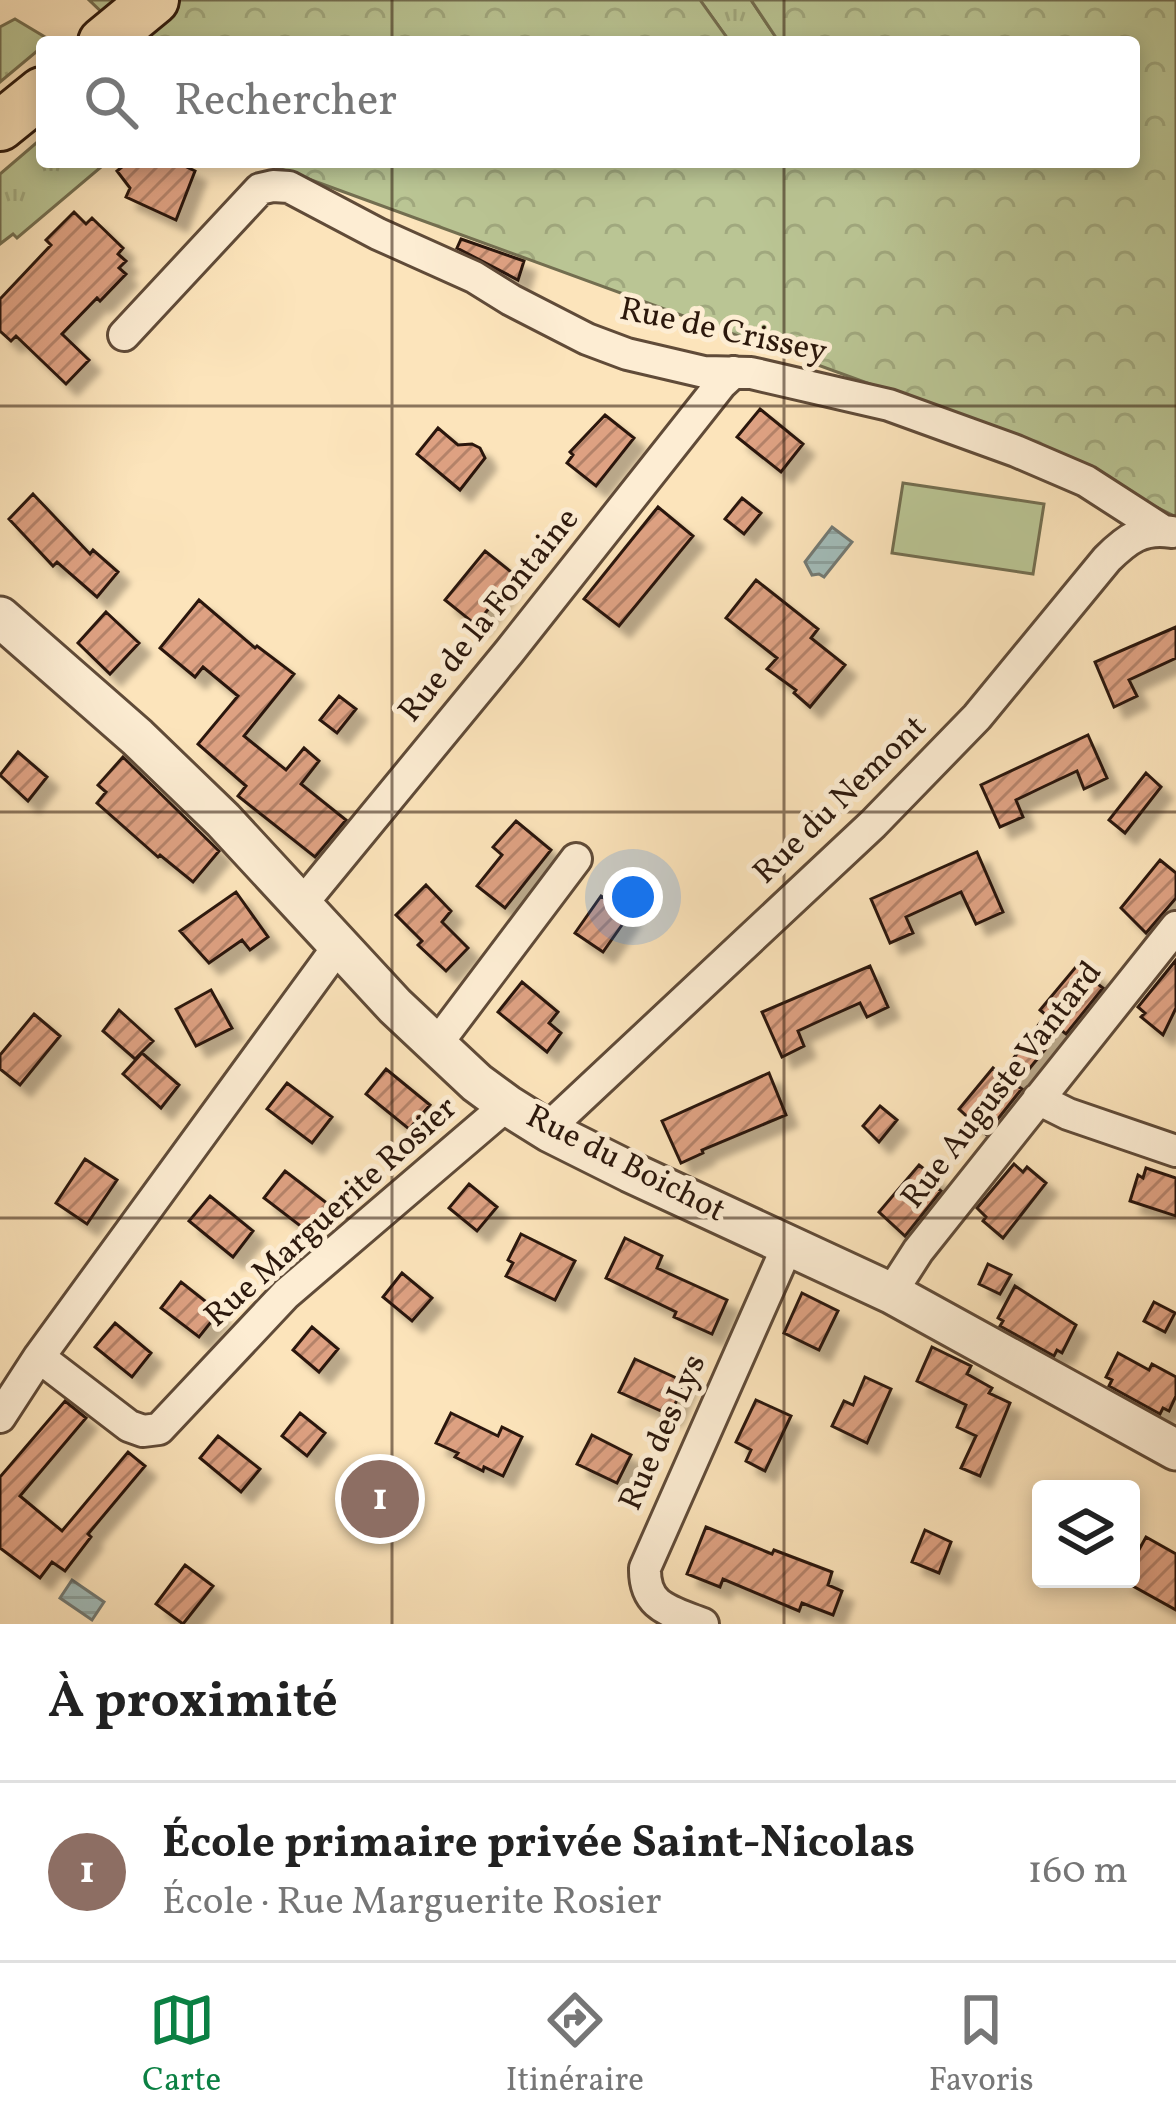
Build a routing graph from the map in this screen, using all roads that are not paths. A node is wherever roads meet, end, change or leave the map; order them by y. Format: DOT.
graph roads {
  1 [pos="154,0"];
  2 [pos="110,36"];
  3 [pos="36,97"];
  4 [pos="0,126"];
  5 [pos="124,335"];
  6 [pos="734,372"];
  7 [pos="1169,531"];
  8 [pos="0,617"];
  9 [pos="576,859"];
  10 [pos="302,904"];
  11 [pos="1176,927"];
  12 [pos="340,949"];
  13 [pos="436,1045"];
  14 [pos="1038,1100"];
  15 [pos="506,1105"];
  16 [pos="550,1132"];
  17 [pos="1176,1150"];
  18 [pos="788,1245"];
  19 [pos="891,1293"];
  20 [pos="39,1357"];
  21 [pos="0,1417"];
  22 [pos="1176,1450"];
  23 [pos="703,1624"];
  1 -- 2 [label="main road"];
  3 -- 4 [label="main road"];
  5 -- 6 [label="street, Rue de Crissey"];
  6 -- 7 [label="street, Rue de Crissey"];
  6 -- 10 [label="street, Rue de la Fontaine"];
  7 -- 16 [label="street, Rue du Nemont"];
  8 -- 10 [label="street, Rue du Boichot"];
  9 -- 13 [label="street"];
  10 -- 12 [label="street, Rue du Boichot"];
  11 -- 14 [label="street, Rue Auguste Vantard"];
  12 -- 13 [label="street, Rue du Boichot"];
  12 -- 20 [label="street"];
  13 -- 15 [label="street, Rue du Boichot"];
  14 -- 17 [label="street"];
  14 -- 19 [label="street, Rue Auguste Vantard"];
  15 -- 16 [label="street, Rue du Boichot"];
  15 -- 20 [label="street, Rue Marguerite Rosier"];
  16 -- 18 [label="street, Rue du Boichot"];
  18 -- 19 [label="street, Rue du Boichot"];
  18 -- 23 [label="street, Rue des Lys"];
  19 -- 22 [label="street, Rue du Boichot"];
  20 -- 21 [label="street"];
}
